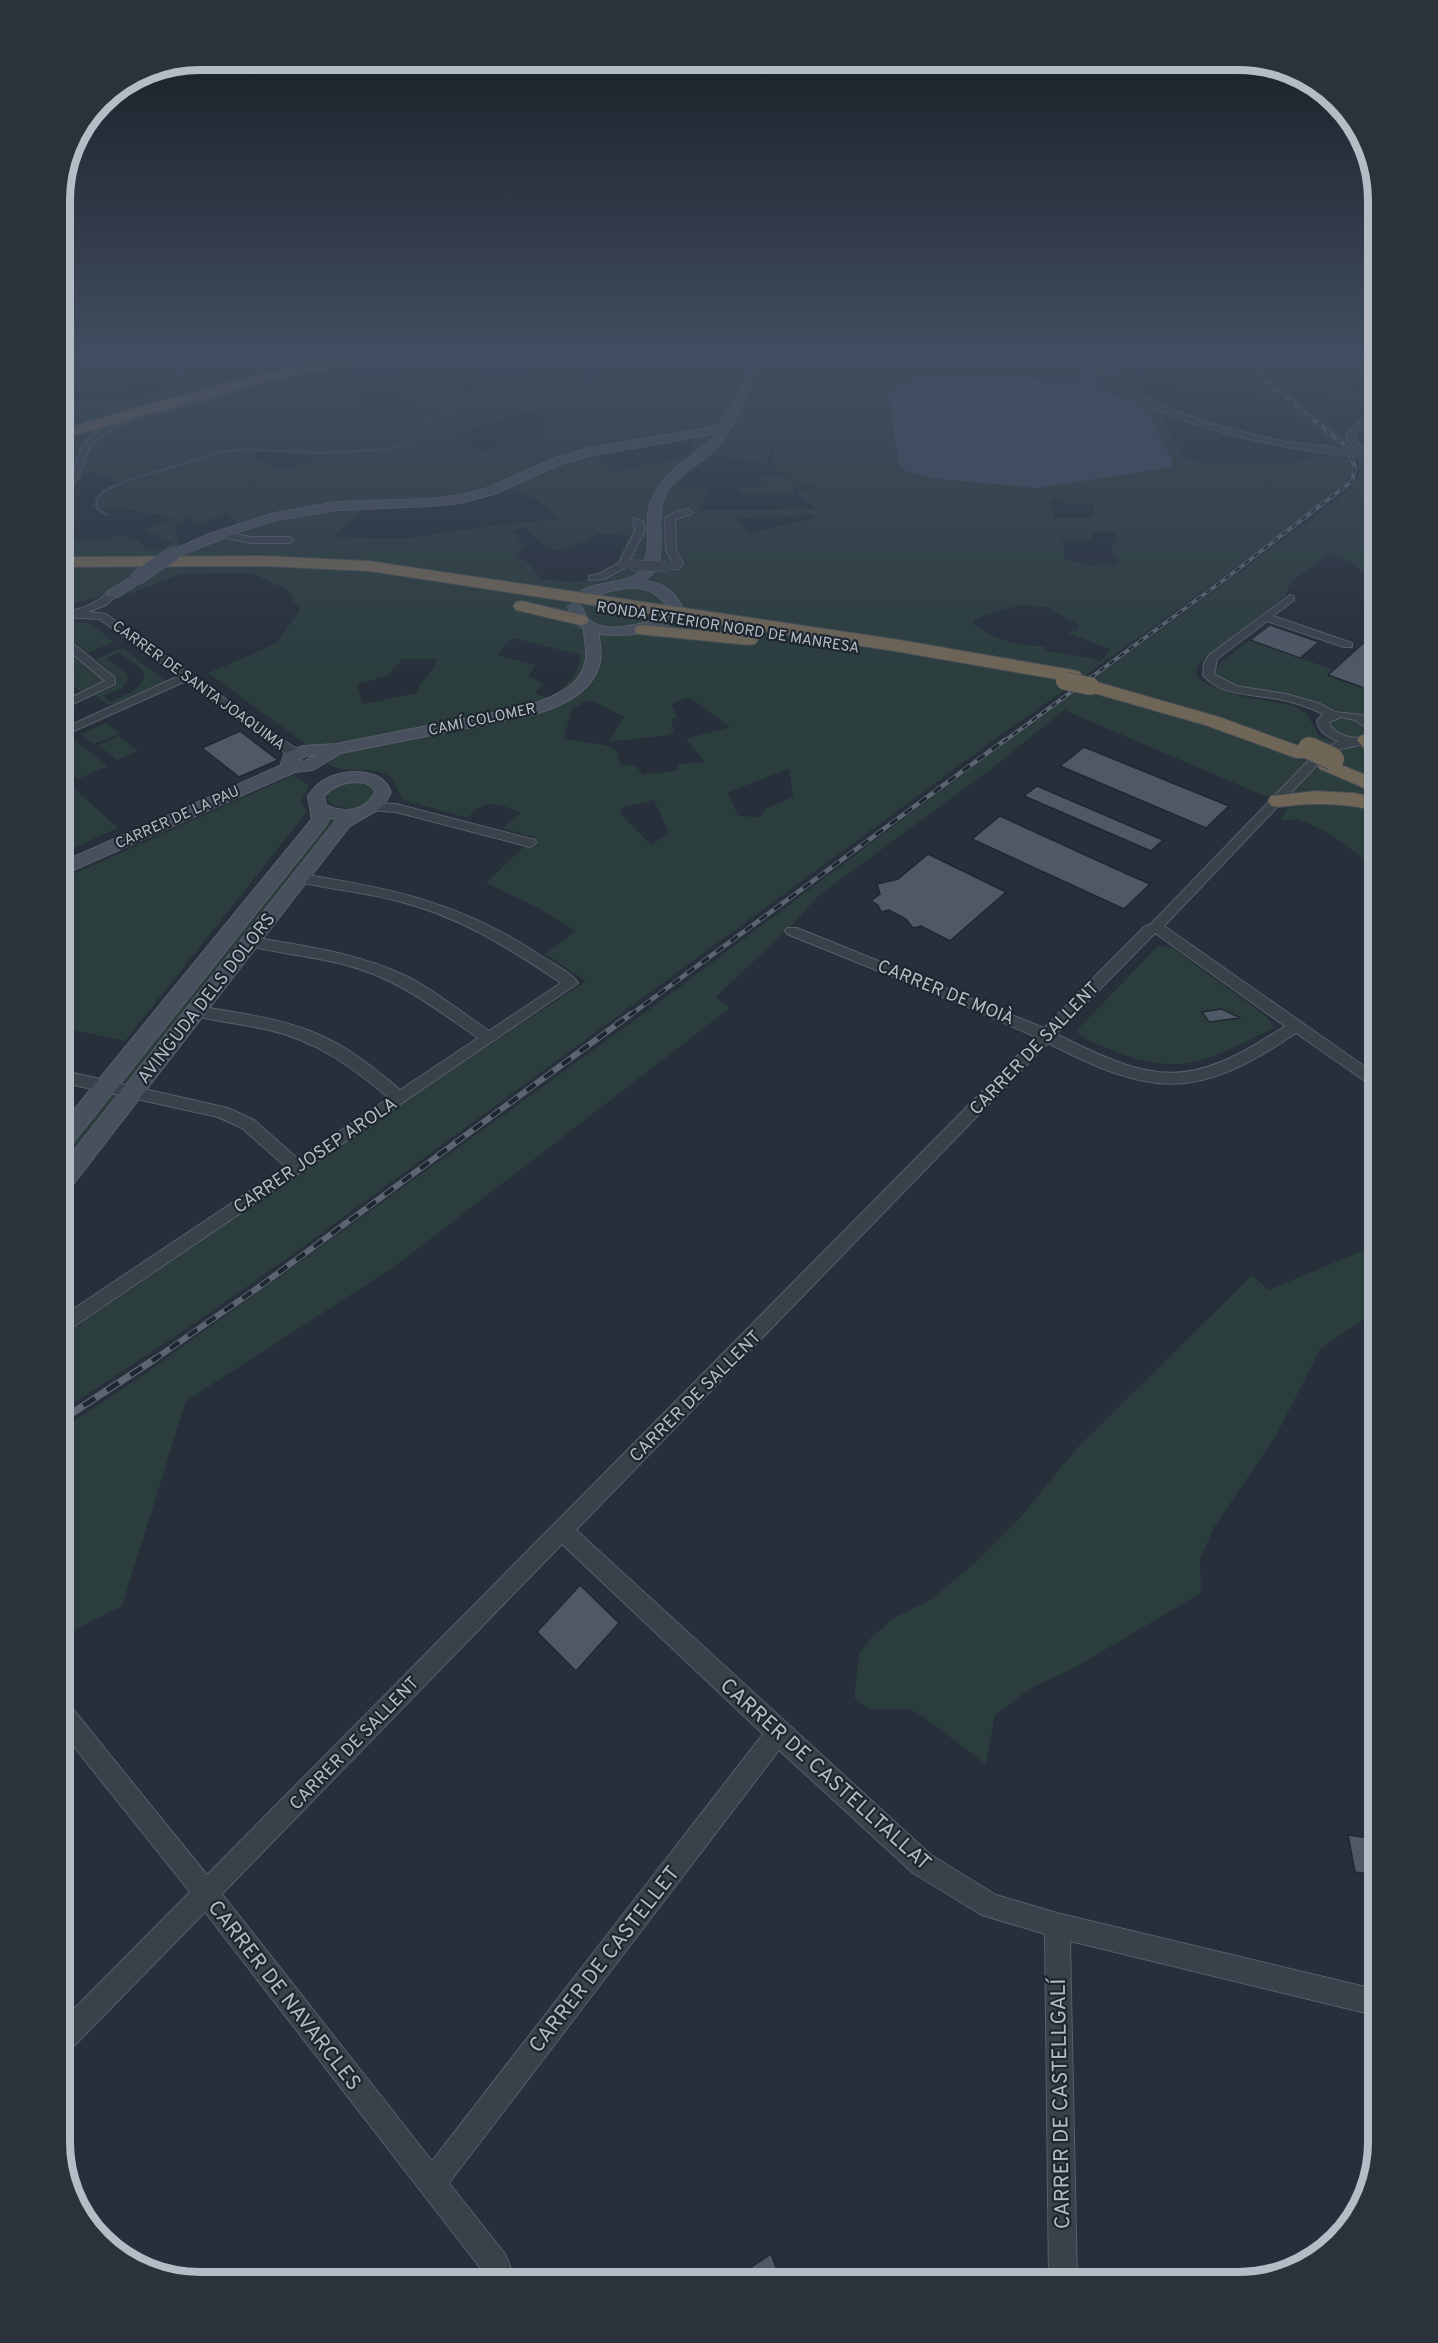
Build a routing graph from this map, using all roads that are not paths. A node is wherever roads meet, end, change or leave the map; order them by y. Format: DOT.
graph roads {
  1 [pos="83,460"];
  2 [pos="561,460"];
  3 [pos="695,460"];
  4 [pos="71,481"];
  5 [pos="688,512"];
  6 [pos="636,520"];
  7 [pos="220,534"];
  8 [pos="289,540"];
  9 [pos="71,562"];
  10 [pos="627,565"];
  11 [pos="71,568"];
  12 [pos="368,569"];
  13 [pos="648,570"];
  14 [pos="598,582"];
  15 [pos="625,584"];
  16 [pos="585,594"];
  17 [pos="664,596"];
  18 [pos="1290,598"];
  19 [pos="108,599"];
  20 [pos="71,615"];
  21 [pos="75,615"];
  22 [pos="102,616"];
  23 [pos="71,617"];
  24 [pos="1267,617"];
  25 [pos="582,618"];
  26 [pos="666,621"];
  27 [pos="644,630"];
  28 [pos="615,632"];
  29 [pos="867,641"];
  30 [pos="591,644"];
  31 [pos="1348,645"];
  32 [pos="71,647"];
  33 [pos="901,654"];
  34 [pos="188,676"];
  35 [pos="1069,678"];
  36 [pos="84,696"];
  37 [pos="71,702"];
  38 [pos="110,712"];
  39 [pos="1333,715"];
  40 [pos="1368,723"];
  41 [pos="71,729"];
  42 [pos="1328,732"];
  43 [pos="1368,739"];
  44 [pos="1368,740"];
  45 [pos="1318,757"];
  46 [pos="307,760"];
  47 [pos="1368,775"];
  48 [pos="342,778"];
  49 [pos="323,787"];
  50 [pos="1368,796"];
  51 [pos="1368,798"];
  52 [pos="1279,801"];
  53 [pos="370,806"];
  54 [pos="320,809"];
  55 [pos="530,843"];
  56 [pos="71,865"];
  57 [pos="300,878"];
  58 [pos="1156,927"];
  59 [pos="792,931"];
  60 [pos="250,942"];
  61 [pos="197,1011"];
  62 [pos="1296,1026"];
  63 [pos="1047,1034"];
  64 [pos="488,1038"];
  65 [pos="1368,1077"];
  66 [pos="71,1079"];
  67 [pos="105,1087"];
  68 [pos="133,1092"];
  69 [pos="399,1098"];
  70 [pos="71,1130"];
  71 [pos="296,1166"];
  72 [pos="70,1172"];
  73 [pos="70,1321"];
  74 [pos="562,1530"];
  75 [pos="70,1725"];
  76 [pos="778,1733"];
  77 [pos="206,1893"];
  78 [pos="1057,1926"];
  79 [pos="1368,2001"];
  80 [pos="70,2032"];
  81 [pos="431,2184"];
  82 [pos="498,2272"];
  83 [pos="1063,2272"];
  1 -- 4 [label="street"];
  2 -- 7 [label="street"];
  3 -- 13 [label="street"];
  5 -- 10 [label="street, bridge"];
  6 -- 10 [label="street"];
  7 -- 8 [label="street"];
  7 -- 19 [label="street, bridge"];
  9 -- 12 [label="highway, RONDA EXTERIOR NORD DE MANRESA"];
  10 -- 14 [label="street"];
  11 -- 12 [label="highway, RONDA EXTERIOR NORD DE MANRESA"];
  12 -- 14 [label="highway"];
  12 -- 25 [label="highway"];
  12 -- 29 [label="highway, RONDA EXTERIOR NORD DE MANRESA"];
  12 -- 33 [label="highway, RONDA EXTERIOR NORD DE MANRESA"];
  13 -- 15 [label="street"];
  13 -- 17 [label="street"];
  14 -- 15 [label="street"];
  14 -- 16 [label="street"];
  15 -- 17 [label="street"];
  17 -- 29 [label="highway"];
  18 -- 24 [label="street"];
  19 -- 21 [label="street"];
  19 -- 22 [label="street, CARRER DE SANTA JOAQUIMA"];
  20 -- 21 [label="street, CARRER DE SANTA JOAQUIMA"];
  21 -- 22 [label="street, CARRER DE SANTA JOAQUIMA"];
  21 -- 23 [label="street"];
  22 -- 34 [label="street, CARRER DE SANTA JOAQUIMA"];
  24 -- 31 [label="street"];
  24 -- 39 [label="street"];
  25 -- 28 [label="street"];
  25 -- 30 [label="street"];
  26 -- 27 [label="street"];
  27 -- 28 [label="street"];
  27 -- 33 [label="highway"];
  28 -- 30 [label="street"];
  29 -- 35 [label="highway, RONDA EXTERIOR NORD DE MANRESA"];
  30 -- 46 [label="street, CAMÍ COLOMER"];
  32 -- 36 [label="street"];
  33 -- 35 [label="highway, RONDA EXTERIOR NORD DE MANRESA"];
  34 -- 38 [label="street"];
  34 -- 46 [label="street, CARRER DE SANTA JOAQUIMA"];
  35 -- 45 [label="highway, RONDA EXTERIOR NORD DE MANRESA, bridge"];
  36 -- 37 [label="street"];
  36 -- 38 [label="street"];
  38 -- 41 [label="street"];
  39 -- 40 [label="street"];
  39 -- 42 [label="street"];
  42 -- 43 [label="street"];
  42 -- 45 [label="street"];
  44 -- 45 [label="street"];
  45 -- 47 [label="highway, RONDA EXTERIOR NORD DE MANRESA"];
  45 -- 50 [label="highway"];
  45 -- 52 [label="street, CARRER DE SALLENT"];
  46 -- 48 [label="street"];
  46 -- 49 [label="street"];
  46 -- 56 [label="street, CARRER DE LA PAU"];
  48 -- 49 [label="street"];
  48 -- 53 [label="street"];
  49 -- 54 [label="street, AVINGUDA DELS DOLORS"];
  51 -- 52 [label="highway"];
  52 -- 58 [label="street, CARRER DE SALLENT"];
  53 -- 54 [label="street"];
  53 -- 55 [label="street"];
  53 -- 57 [label="street, AVINGUDA DELS DOLORS"];
  54 -- 67 [label="street, AVINGUDA DELS DOLORS"];
  57 -- 60 [label="street, AVINGUDA DELS DOLORS"];
  57 -- 64 [label="street, CARRER JOSEP AROLA"];
  58 -- 62 [label="street"];
  58 -- 63 [label="street, CARRER DE SALLENT"];
  59 -- 63 [label="street, CARRER DE MOIÀ"];
  60 -- 61 [label="street, AVINGUDA DELS DOLORS"];
  60 -- 64 [label="street"];
  61 -- 68 [label="street, AVINGUDA DELS DOLORS"];
  61 -- 69 [label="street"];
  62 -- 63 [label="street, CARRER DE MOIÀ"];
  62 -- 65 [label="street"];
  63 -- 74 [label="street, CARRER DE SALLENT"];
  64 -- 69 [label="street, CARRER JOSEP AROLA"];
  66 -- 67 [label="street"];
  67 -- 68 [label="street"];
  67 -- 70 [label="street, AVINGUDA DELS DOLORS"];
  68 -- 71 [label="street"];
  68 -- 72 [label="street, AVINGUDA DELS DOLORS"];
  69 -- 71 [label="street, CARRER JOSEP AROLA"];
  71 -- 73 [label="street, CARRER JOSEP AROLA"];
  74 -- 76 [label="street, CARRER DE CASTELLTALLAT"];
  74 -- 77 [label="street, CARRER DE SALLENT"];
  75 -- 77 [label="street, CARRER DE NAVARCLES"];
  76 -- 78 [label="street, CARRER DE CASTELLTALLAT"];
  76 -- 81 [label="street, CARRER DE CASTELLET"];
  77 -- 80 [label="street, CARRER DE SALLENT"];
  77 -- 81 [label="street, CARRER DE NAVARCLES"];
  78 -- 79 [label="street, CARRER DE CASTELLTALLAT"];
  78 -- 83 [label="street, CARRER DE CASTELLGALÍ"];
  81 -- 82 [label="street, CARRER DE NAVARCLES"];
}
